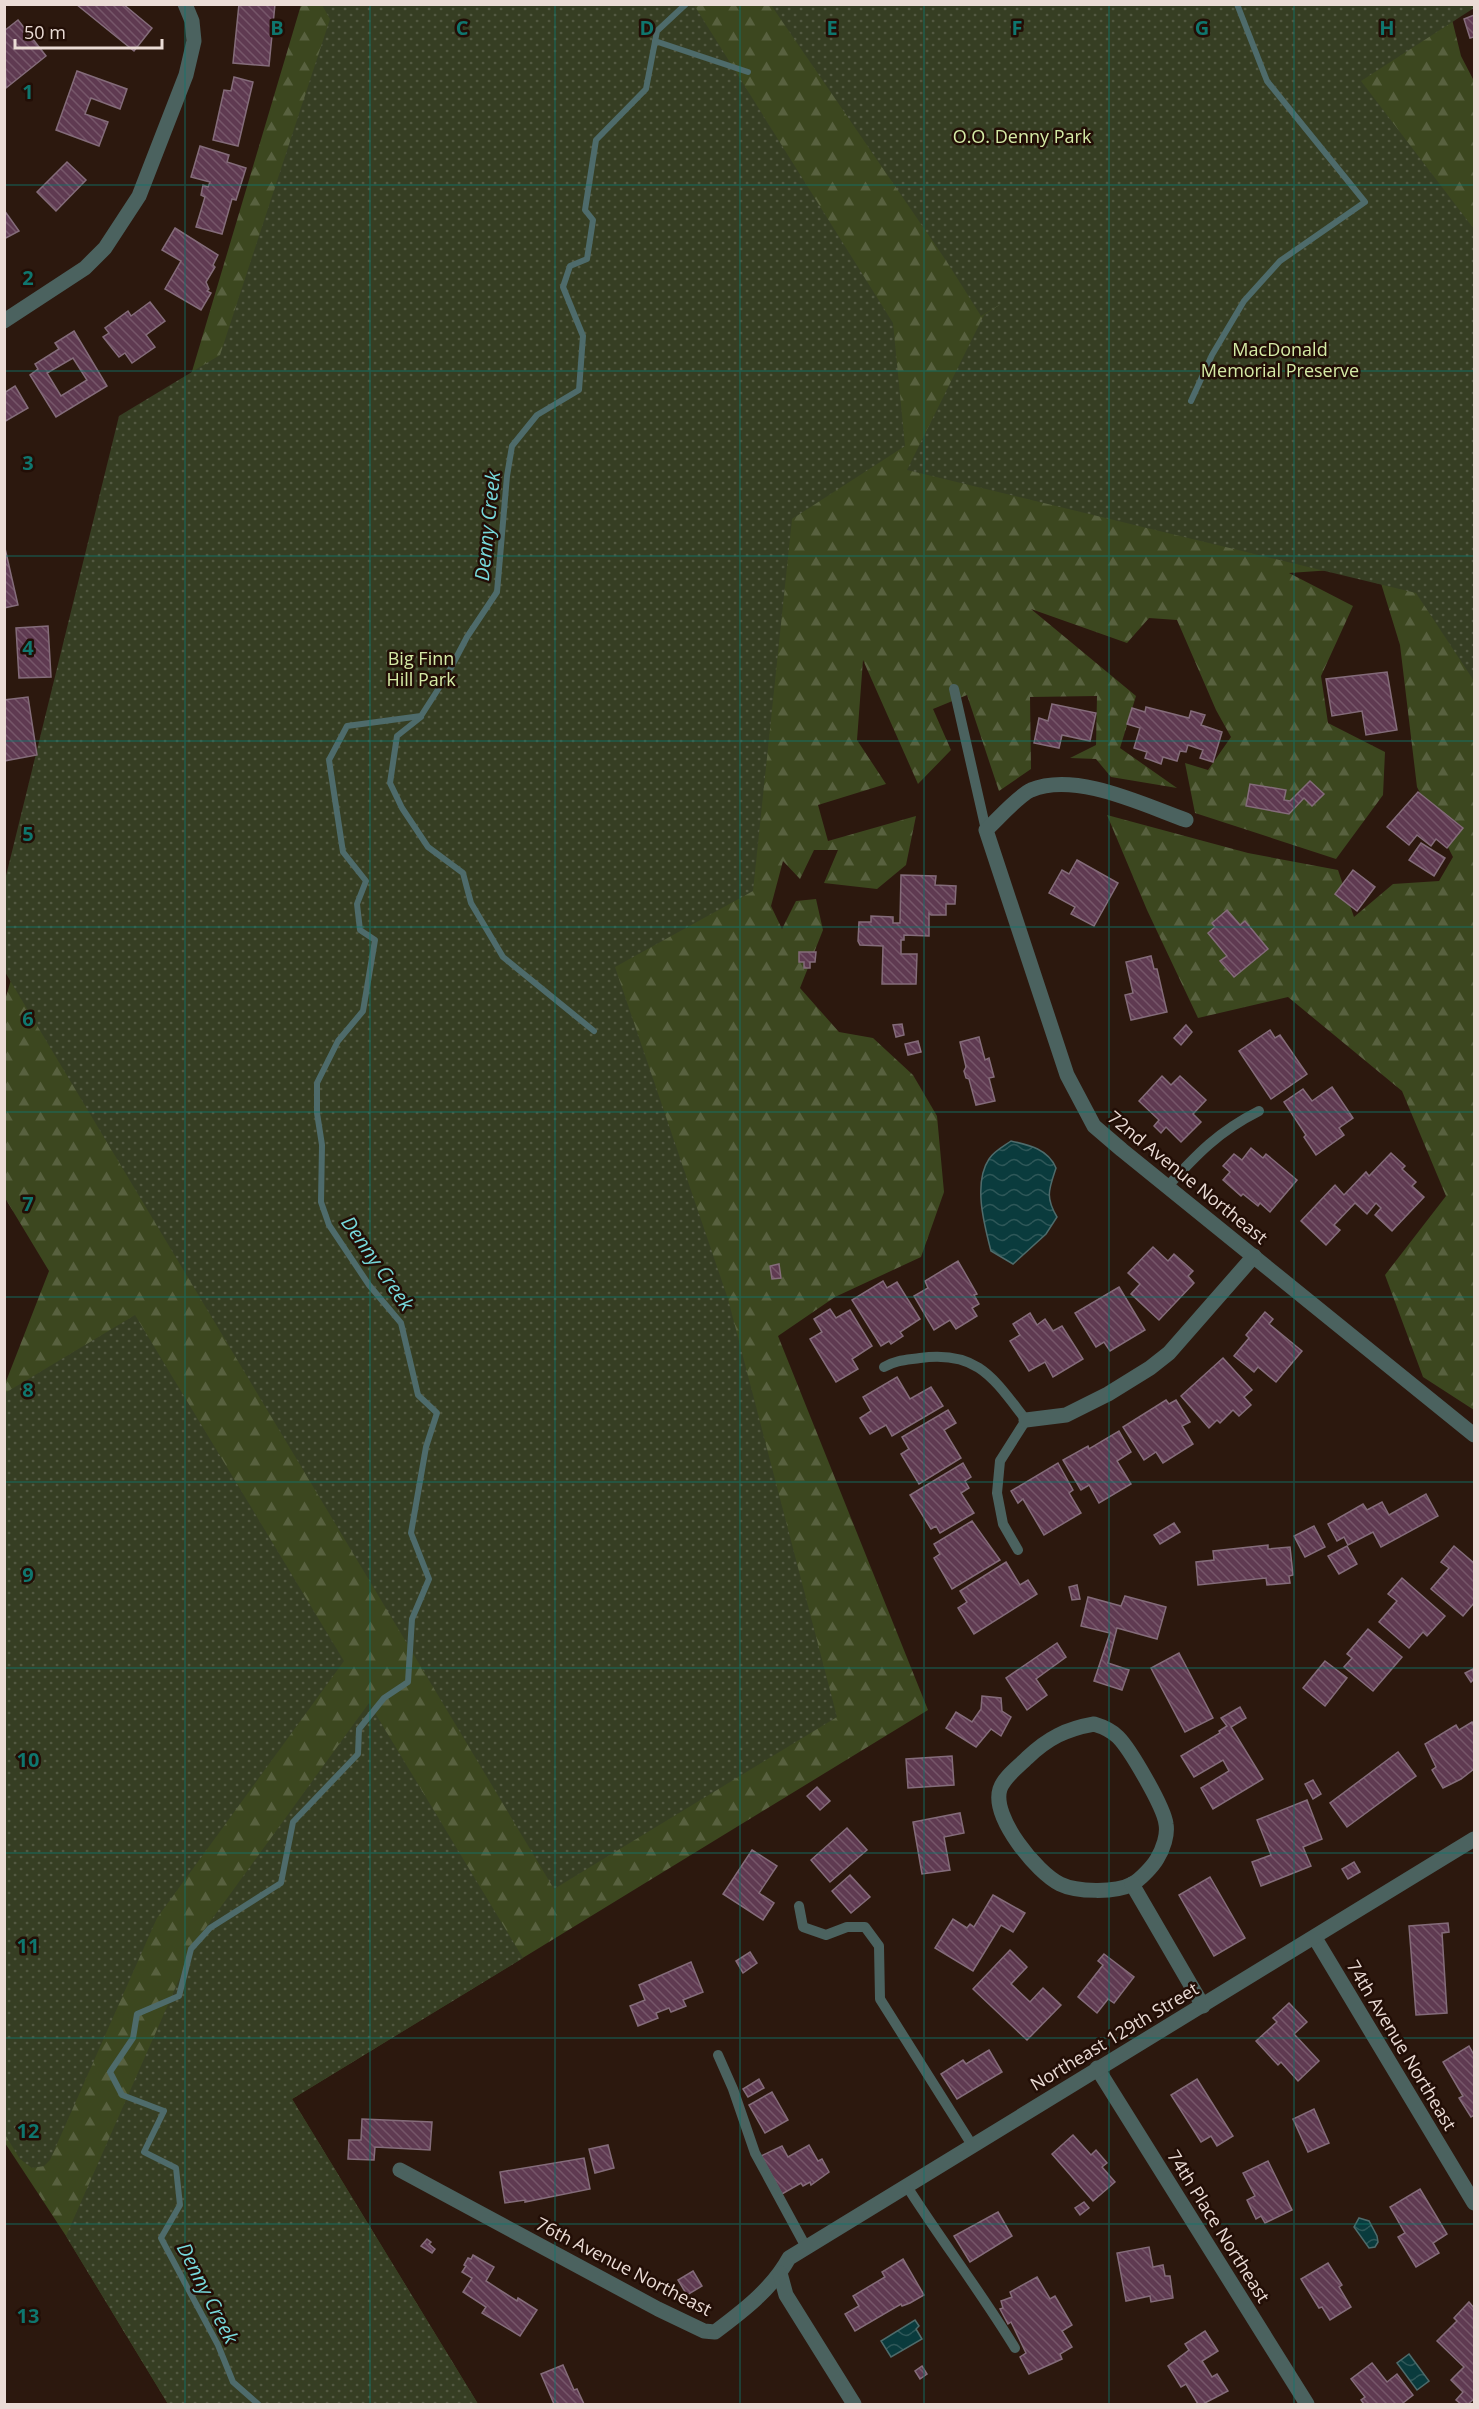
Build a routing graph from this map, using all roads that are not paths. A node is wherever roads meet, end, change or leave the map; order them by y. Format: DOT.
graph roads {
  1 [pos="185,4"];
  2 [pos="4,321"];
  3 [pos="954,688"];
  4 [pos="1186,820"];
  5 [pos="986,830"];
  6 [pos="1259,1110"];
  7 [pos="1167,1187"];
  8 [pos="1254,1256"];
  9 [pos="884,1367"];
  10 [pos="1026,1420"];
  11 [pos="1474,1435"];
  12 [pos="1018,1550"];
  13 [pos="1474,1839"];
  14 [pos="1132,1884"];
  15 [pos="799,1906"];
  16 [pos="1315,1938"];
  17 [pos="1203,2006"];
  18 [pos="718,2055"];
  19 [pos="1097,2068"];
  20 [pos="972,2145"];
  21 [pos="400,2170"];
  22 [pos="906,2185"];
  23 [pos="1474,2203"];
  24 [pos="806,2247"];
  25 [pos="780,2273"];
  26 [pos="1015,2348"];
  27 [pos="854,2404"];
  28 [pos="1307,2404"];
  1 -- 2 [label="street"];
  3 -- 5 [label="lane"];
  4 -- 5 [label="street"];
  5 -- 7 [label="street, 72nd Avenue Northeast"];
  6 -- 7 [label="lane"];
  7 -- 8 [label="street, 72nd Avenue Northeast"];
  8 -- 10 [label="street"];
  8 -- 11 [label="street, 72nd Avenue Northeast"];
  9 -- 10 [label="lane"];
  10 -- 12 [label="lane"];
  13 -- 16 [label="street, Northeast 129th Street"];
  14 -- 14 [label="street"];
  14 -- 17 [label="street"];
  15 -- 20 [label="lane"];
  16 -- 17 [label="street, Northeast 129th Street"];
  16 -- 23 [label="street, 74th Avenue Northeast"];
  17 -- 19 [label="street, Northeast 129th Street"];
  18 -- 24 [label="lane"];
  19 -- 20 [label="street, Northeast 129th Street"];
  19 -- 28 [label="street, 74th Place Northeast"];
  20 -- 22 [label="street, Northeast 129th Street"];
  21 -- 25 [label="street, 76th Avenue Northeast"];
  22 -- 24 [label="street, Northeast 129th Street"];
  22 -- 26 [label="lane"];
  24 -- 25 [label="street, Northeast 129th Street"];
  25 -- 27 [label="street"];
}
